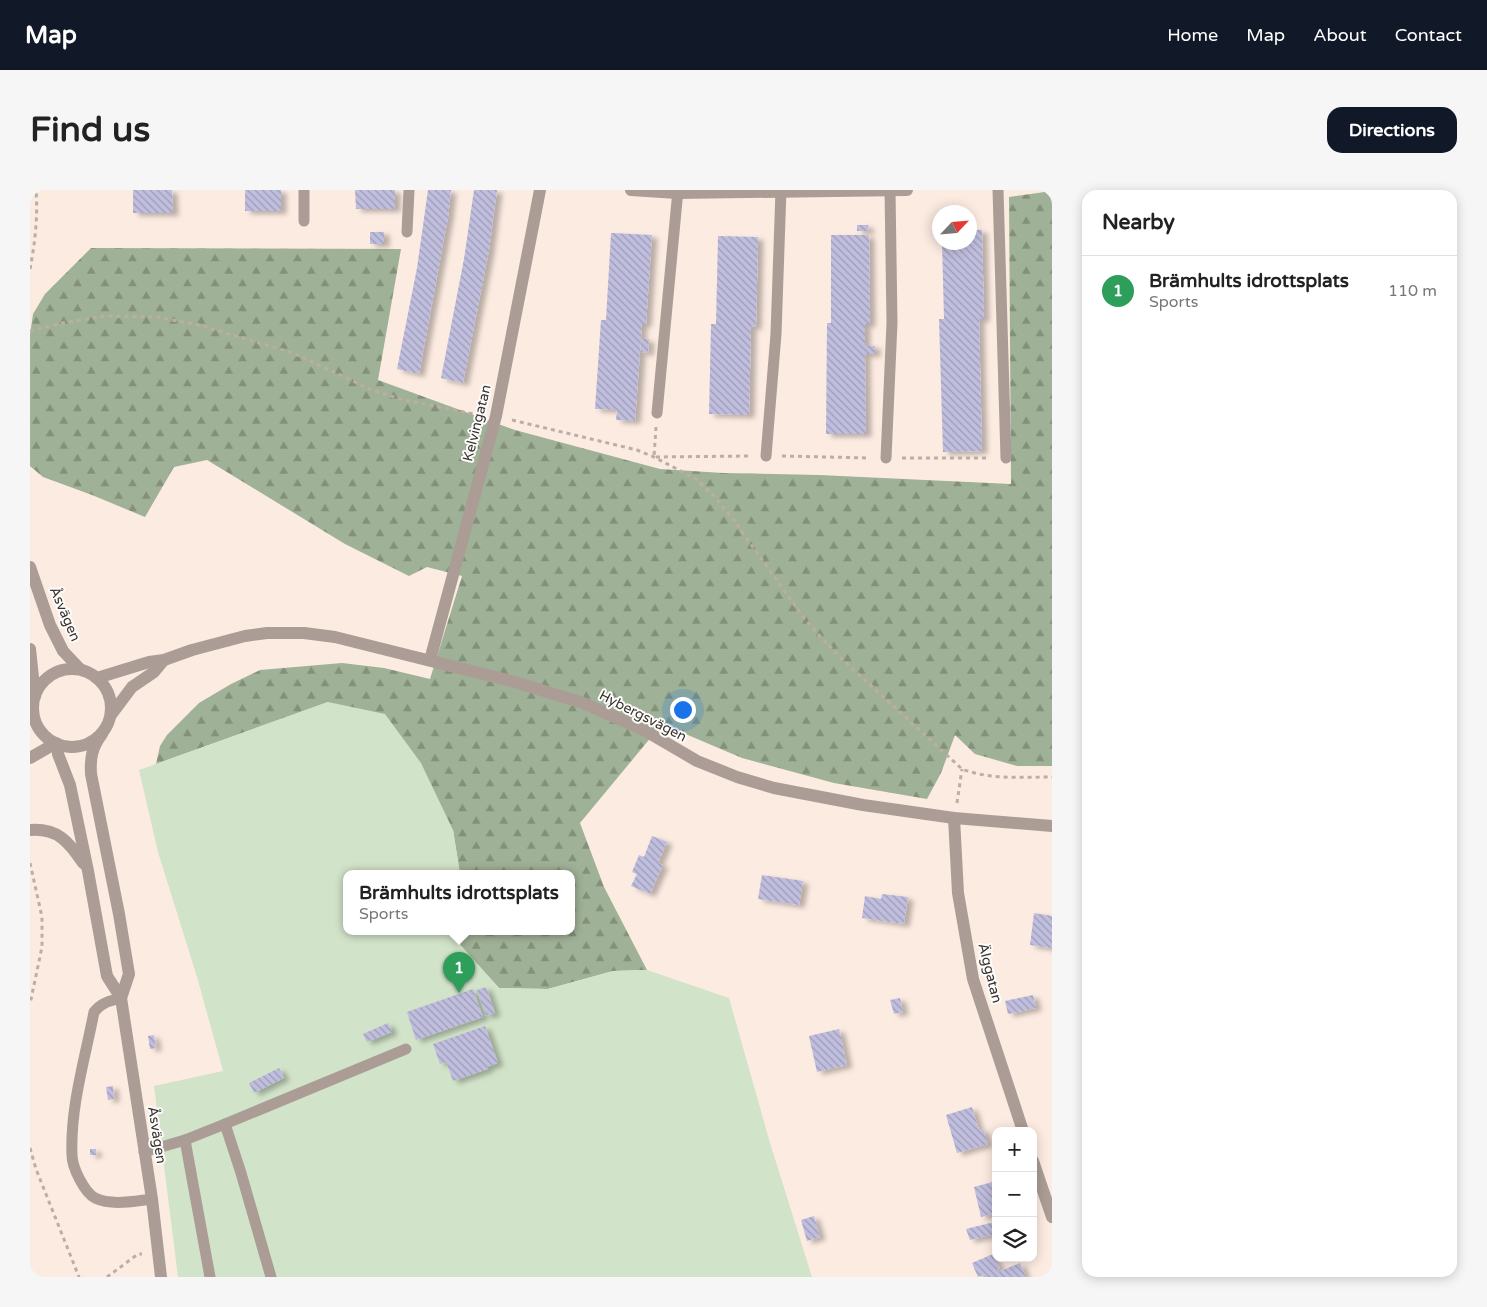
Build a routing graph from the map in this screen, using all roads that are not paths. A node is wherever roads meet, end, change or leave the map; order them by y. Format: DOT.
graph roads {
  1 [pos="304,190"];
  2 [pos="409,190"];
  3 [pos="540,190"];
  4 [pos="631,190"];
  5 [pos="780,190"];
  6 [pos="907,190"];
  7 [pos="998,190"];
  8 [pos="890,191"];
  9 [pos="677,192"];
  10 [pos="304,222"];
  11 [pos="407,232"];
  12 [pos="657,413"];
  13 [pos="766,456"];
  14 [pos="886,458"];
  15 [pos="1006,458"];
  16 [pos="30,567"];
  17 [pos="30,649"];
  18 [pos="164,660"];
  19 [pos="430,660"];
  20 [pos="80,669"];
  21 [pos="97,678"];
  22 [pos="35,696"];
  23 [pos="111,715"];
  24 [pos="32,720"];
  25 [pos="102,734"];
  26 [pos="57,744"];
  27 [pos="30,758"];
  28 [pos="954,818"];
  29 [pos="1052,826"];
  30 [pos="30,830"];
  31 [pos="88,871"];
  32 [pos="121,998"];
  33 [pos="406,1049"];
  34 [pos="224,1124"];
  35 [pos="1022,1127"];
  36 [pos="185,1140"];
  37 [pos="144,1152"];
  38 [pos="1037,1172"];
  39 [pos="152,1199"];
  40 [pos="1052,1217"];
  41 [pos="160,1277"];
  42 [pos="210,1277"];
  43 [pos="271,1277"];
  1 -- 10 [label="lane"];
  2 -- 11 [label="lane"];
  3 -- 19 [label="street, Kelvingatan"];
  4 -- 9 [label="street"];
  5 -- 8 [label="street"];
  5 -- 9 [label="street"];
  5 -- 13 [label="lane"];
  6 -- 8 [label="street"];
  7 -- 15 [label="lane"];
  8 -- 14 [label="lane"];
  9 -- 12 [label="lane"];
  16 -- 20 [label="street, Åsvägen"];
  17 -- 22 [label="street"];
  18 -- 19 [label="street, Hybergsvägen"];
  18 -- 21 [label="street, Hybergsvägen"];
  18 -- 23 [label="street, Hybergsvägen"];
  19 -- 28 [label="street, Hybergsvägen"];
  20 -- 21 [label="street"];
  20 -- 22 [label="street"];
  21 -- 23 [label="street"];
  22 -- 24 [label="street"];
  23 -- 25 [label="street"];
  24 -- 26 [label="street"];
  25 -- 26 [label="street"];
  25 -- 32 [label="street, Åsvägen"];
  26 -- 27 [label="street"];
  26 -- 31 [label="street, Åsvägen"];
  28 -- 29 [label="street, Hybergsvägen"];
  28 -- 35 [label="street, Älggatan"];
  30 -- 31 [label="street"];
  31 -- 32 [label="street, Åsvägen"];
  32 -- 37 [label="street, Åsvägen"];
  32 -- 39 [label="lane"];
  33 -- 34 [label="lane"];
  34 -- 36 [label="lane"];
  34 -- 43 [label="lane"];
  36 -- 37 [label="lane"];
  36 -- 42 [label="lane"];
  37 -- 39 [label="street, Åsvägen"];
  38 -- 40 [label="street"];
  39 -- 41 [label="street, Åsvägen"];
}
